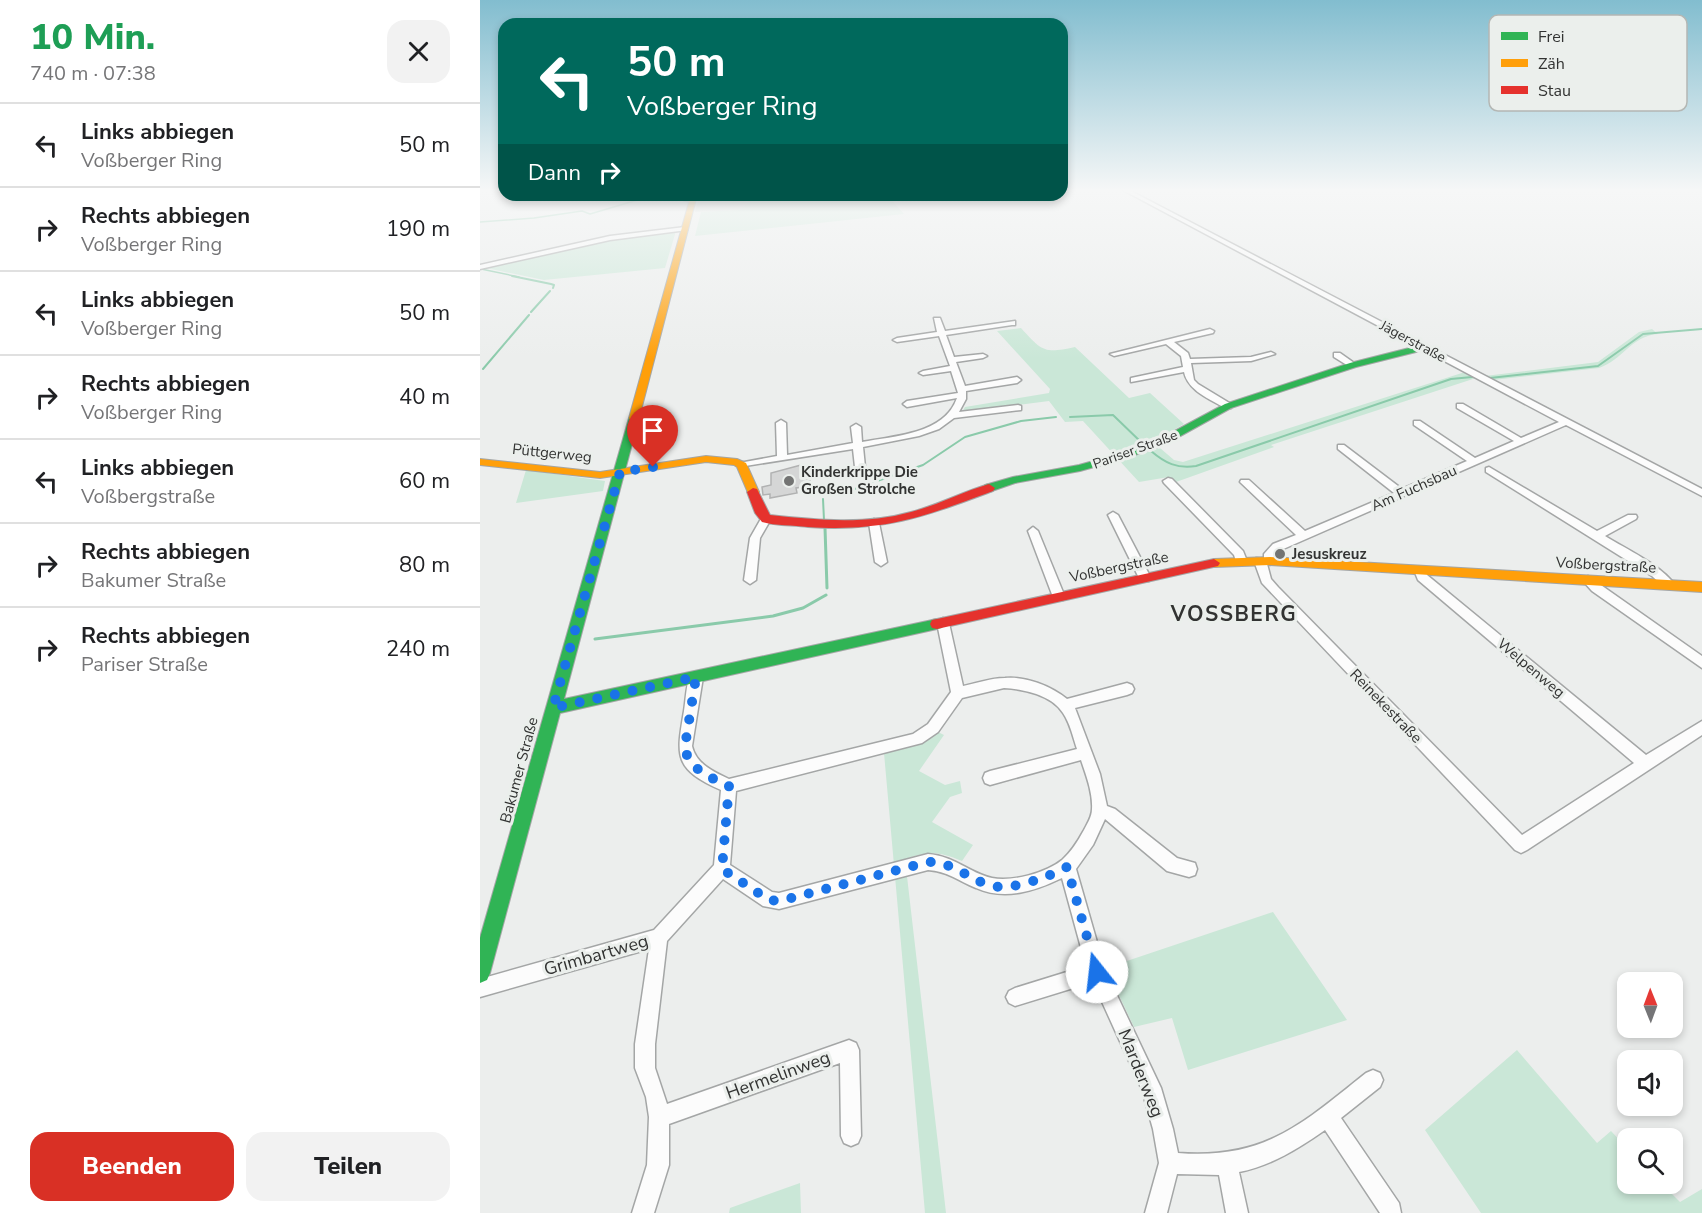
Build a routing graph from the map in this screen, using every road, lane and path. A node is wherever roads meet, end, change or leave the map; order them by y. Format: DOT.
graph roads {
  1 [pos="576,246"];
  2 [pos="681,246"];
  3 [pos="1231,246"];
  4 [pos="480,267"];
  5 [pos="937,320"];
  6 [pos="1012,323"];
  7 [pos="1210,331"];
  8 [pos="942,334"];
  9 [pos="897,340"];
  10 [pos="1169,342"];
  11 [pos="1425,348"];
  12 [pos="1114,354"];
  13 [pos="1271,354"];
  14 [pos="1337,355"];
  15 [pos="983,356"];
  16 [pos="953,364"];
  17 [pos="1188,365"];
  18 [pos="1353,365"];
  19 [pos="923,373"];
  20 [pos="1017,380"];
  21 [pos="1134,380"];
  22 [pos="962,392"];
  23 [pos="907,404"];
  24 [pos="1228,406"];
  25 [pos="1460,406"];
  26 [pos="1018,408"];
  27 [pos="952,416"];
  28 [pos="1566,422"];
  29 [pos="781,423"];
  30 [pos="1417,423"];
  31 [pos="855,427"];
  32 [pos="1520,441"];
  33 [pos="857,445"];
  34 [pos="1341,447"];
  35 [pos="782,457"];
  36 [pos="1474,461"];
  37 [pos="480,462"];
  38 [pos="742,465"];
  39 [pos="860,467"];
  40 [pos="1489,470"];
  41 [pos="620,472"];
  42 [pos="1168,481"];
  43 [pos="1245,482"];
  44 [pos="1702,493"];
  45 [pos="1402,494"];
  46 [pos="1113,515"];
  47 [pos="1632,517"];
  48 [pos="766,519"];
  49 [pos="874,523"];
  50 [pos="1033,531"];
  51 [pos="1303,535"];
  52 [pos="1598,536"];
  53 [pos="1241,561"];
  54 [pos="1265,561"];
  55 [pos="881,562"];
  56 [pos="1420,570"];
  57 [pos="1145,578"];
  58 [pos="750,580"];
  59 [pos="1588,580"];
  60 [pos="1669,585"];
  61 [pos="1702,587"];
  62 [pos="1059,597"];
  63 [pos="943,623"];
  64 [pos="1702,663"];
  65 [pos="696,677"];
  66 [pos="1127,689"];
  67 [pos="958,693"];
  68 [pos="1066,705"];
  69 [pos="553,708"];
  70 [pos="1702,727"];
  71 [pos="1084,753"];
  72 [pos="1645,763"];
  73 [pos="990,778"];
  74 [pos="729,786"];
  75 [pos="1100,810"];
  76 [pos="1067,867"];
  77 [pos="722,869"];
  78 [pos="1189,869"];
  79 [pos="659,936"];
  80 [pos="1097,972"];
  81 [pos="480,973"];
  82 [pos="480,988"];
  83 [pos="1015,997"];
  84 [pos="1373,1080"];
  85 [pos="1328,1115"];
  86 [pos="659,1117"];
  87 [pos="851,1136"];
  88 [pos="1169,1163"];
  89 [pos="1227,1164"];
  90 [pos="1391,1211"];
  91 [pos="643,1213"];
  92 [pos="1156,1213"];
  93 [pos="1237,1213"];
  1 -- 4 [label="street"];
  2 -- 41 [label="street, Bakumer Straße"];
  3 -- 11 [label="street, Jägerstraße"];
  5 -- 8 [label="street"];
  6 -- 8 [label="street"];
  7 -- 10 [label="street"];
  8 -- 9 [label="street"];
  8 -- 16 [label="street"];
  10 -- 12 [label="street"];
  10 -- 17 [label="street"];
  11 -- 18 [label="street, Pariser Straße"];
  11 -- 28 [label="street, Jägerstraße"];
  13 -- 17 [label="street"];
  14 -- 18 [label="street"];
  15 -- 16 [label="street"];
  16 -- 19 [label="street"];
  16 -- 22 [label="street"];
  17 -- 21 [label="street"];
  17 -- 24 [label="street"];
  18 -- 24 [label="street, Pariser Straße"];
  20 -- 22 [label="street"];
  22 -- 23 [label="street"];
  22 -- 27 [label="street"];
  24 -- 49 [label="street, Pariser Straße"];
  25 -- 32 [label="street"];
  26 -- 27 [label="street"];
  27 -- 33 [label="street"];
  28 -- 32 [label="street, Am Fuchsbau"];
  28 -- 44 [label="street, Jägerstraße"];
  29 -- 35 [label="street"];
  30 -- 36 [label="street"];
  31 -- 33 [label="street"];
  32 -- 36 [label="street, Am Fuchsbau"];
  33 -- 35 [label="street"];
  33 -- 39 [label="street"];
  34 -- 45 [label="street"];
  35 -- 38 [label="street"];
  36 -- 45 [label="street, Am Fuchsbau"];
  37 -- 41 [label="street, Püttgerweg"];
  38 -- 41 [label="street"];
  38 -- 48 [label="street"];
  40 -- 52 [label="street"];
  41 -- 69 [label="street, Bakumer Straße"];
  42 -- 53 [label="street"];
  43 -- 51 [label="street"];
  45 -- 51 [label="street, Am Fuchsbau"];
  46 -- 57 [label="street"];
  47 -- 52 [label="street"];
  48 -- 49 [label="street, Pariser Straße"];
  48 -- 58 [label="street"];
  49 -- 55 [label="street"];
  50 -- 62 [label="street"];
  51 -- 54 [label="street, Am Fuchsbau"];
  52 -- 60 [label="street"];
  53 -- 54 [label="street, Voßbergstraße"];
  53 -- 57 [label="street, Voßbergstraße"];
  54 -- 56 [label="street, Voßbergstraße"];
  54 -- 72 [label="street, Reinekestraße"];
  56 -- 59 [label="street, Voßbergstraße"];
  56 -- 72 [label="street, Welpenweg"];
  57 -- 62 [label="street, Voßbergstraße"];
  59 -- 60 [label="street, Voßbergstraße"];
  59 -- 64 [label="street"];
  60 -- 61 [label="street, Voßbergstraße"];
  62 -- 63 [label="street, Voßbergstraße"];
  63 -- 65 [label="street, Voßbergstraße"];
  63 -- 67 [label="street"];
  65 -- 69 [label="street, Voßbergstraße"];
  65 -- 74 [label="street"];
  66 -- 68 [label="street"];
  67 -- 68 [label="street"];
  67 -- 74 [label="street"];
  68 -- 71 [label="street"];
  69 -- 81 [label="street, Bakumer Straße"];
  70 -- 72 [label="street"];
  71 -- 73 [label="street"];
  71 -- 75 [label="street"];
  74 -- 77 [label="street"];
  75 -- 76 [label="street"];
  75 -- 78 [label="street"];
  76 -- 77 [label="street"];
  76 -- 80 [label="street, Marderweg"];
  77 -- 79 [label="street, Grimbartweg"];
  79 -- 82 [label="street, Grimbartweg"];
  79 -- 86 [label="street"];
  80 -- 83 [label="street"];
  80 -- 88 [label="street, Marderweg"];
  84 -- 85 [label="street"];
  85 -- 89 [label="street"];
  85 -- 90 [label="street"];
  86 -- 87 [label="street, Hermelinweg"];
  86 -- 91 [label="street"];
  88 -- 89 [label="street"];
  88 -- 92 [label="street, Marderweg"];
  89 -- 93 [label="street"];
}
